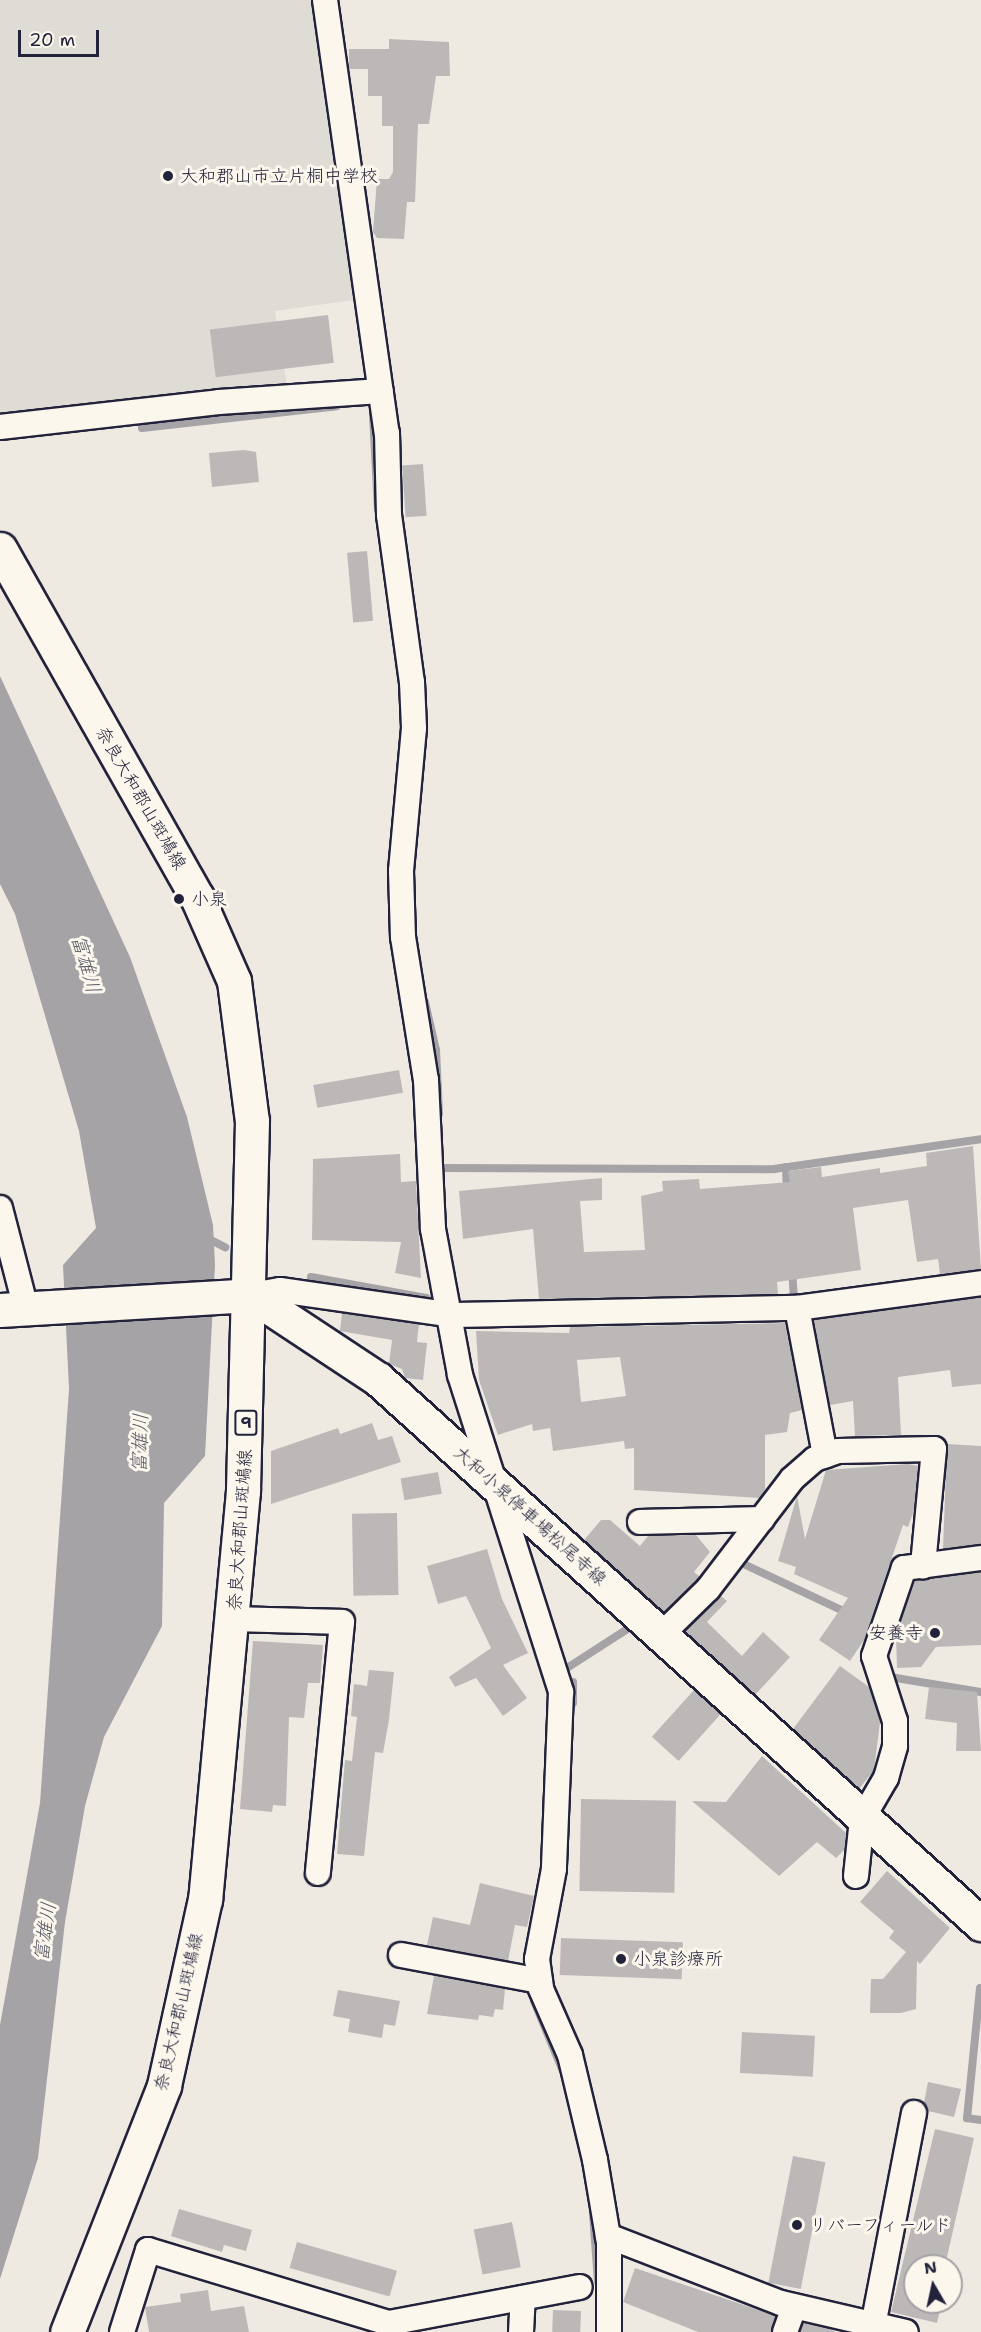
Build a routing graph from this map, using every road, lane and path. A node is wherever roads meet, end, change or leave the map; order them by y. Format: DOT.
graph roads {
  1 [pos="325,0"];
  2 [pos="381,391"];
  3 [pos="0,427"];
  4 [pos="0,549"];
  5 [pos="0,1208"];
  6 [pos="981,1283"];
  7 [pos="241,1294"];
  8 [pos="20,1306"];
  9 [pos="797,1308"];
  10 [pos="448,1315"];
  11 [pos="825,1455"];
  12 [pos="496,1486"];
  13 [pos="762,1519"];
  14 [pos="640,1522"];
  15 [pos="981,1558"];
  16 [pos="923,1566"];
  17 [pos="234,1619"];
  18 [pos="662,1634"];
  19 [pos="862,1819"];
  20 [pos="318,1873"];
  21 [pos="856,1876"];
  22 [pos="981,1924"];
  23 [pos="401,1955"];
  24 [pos="530,1979"];
  25 [pos="914,2113"];
  26 [pos="608,2236"];
  27 [pos="579,2287"];
  28 [pos="523,2298"];
  29 [pos="794,2307"];
  30 [pos="873,2326"];
  31 [pos="67,2332"];
  32 [pos="122,2332"];
  33 [pos="521,2332"];
  34 [pos="609,2332"];
  35 [pos="785,2332"];
  36 [pos="906,2332"];
  1 -- 2 [label="street"];
  2 -- 3 [label="street"];
  2 -- 10 [label="street"];
  4 -- 7 [label="main road, 奈良大和郡山斑鳩線 / 9"];
  5 -- 8 [label="street"];
  6 -- 9 [label="street"];
  7 -- 8 [label="main road"];
  7 -- 10 [label="street"];
  7 -- 12 [label="main road, 大和小泉停車場松尾寺線"];
  7 -- 17 [label="main road, 奈良大和郡山斑鳩線 / 9"];
  9 -- 10 [label="street"];
  9 -- 11 [label="street"];
  10 -- 12 [label="street"];
  11 -- 13 [label="street"];
  11 -- 16 [label="street"];
  12 -- 18 [label="main road, 大和小泉停車場松尾寺線"];
  12 -- 24 [label="street"];
  13 -- 14 [label="street"];
  13 -- 18 [label="street"];
  15 -- 16 [label="street"];
  16 -- 19 [label="street"];
  17 -- 20 [label="street"];
  17 -- 31 [label="main road, 奈良大和郡山斑鳩線 / 9"];
  18 -- 19 [label="main road, 大和小泉停車場松尾寺線"];
  19 -- 21 [label="street"];
  19 -- 22 [label="main road, 大和小泉停車場松尾寺線"];
  23 -- 24 [label="street"];
  24 -- 26 [label="street"];
  25 -- 30 [label="street"];
  26 -- 29 [label="street"];
  26 -- 34 [label="street"];
  27 -- 28 [label="street"];
  28 -- 32 [label="street"];
  28 -- 33 [label="street"];
  29 -- 30 [label="street"];
  29 -- 35 [label="street"];
  30 -- 36 [label="street"];
}
